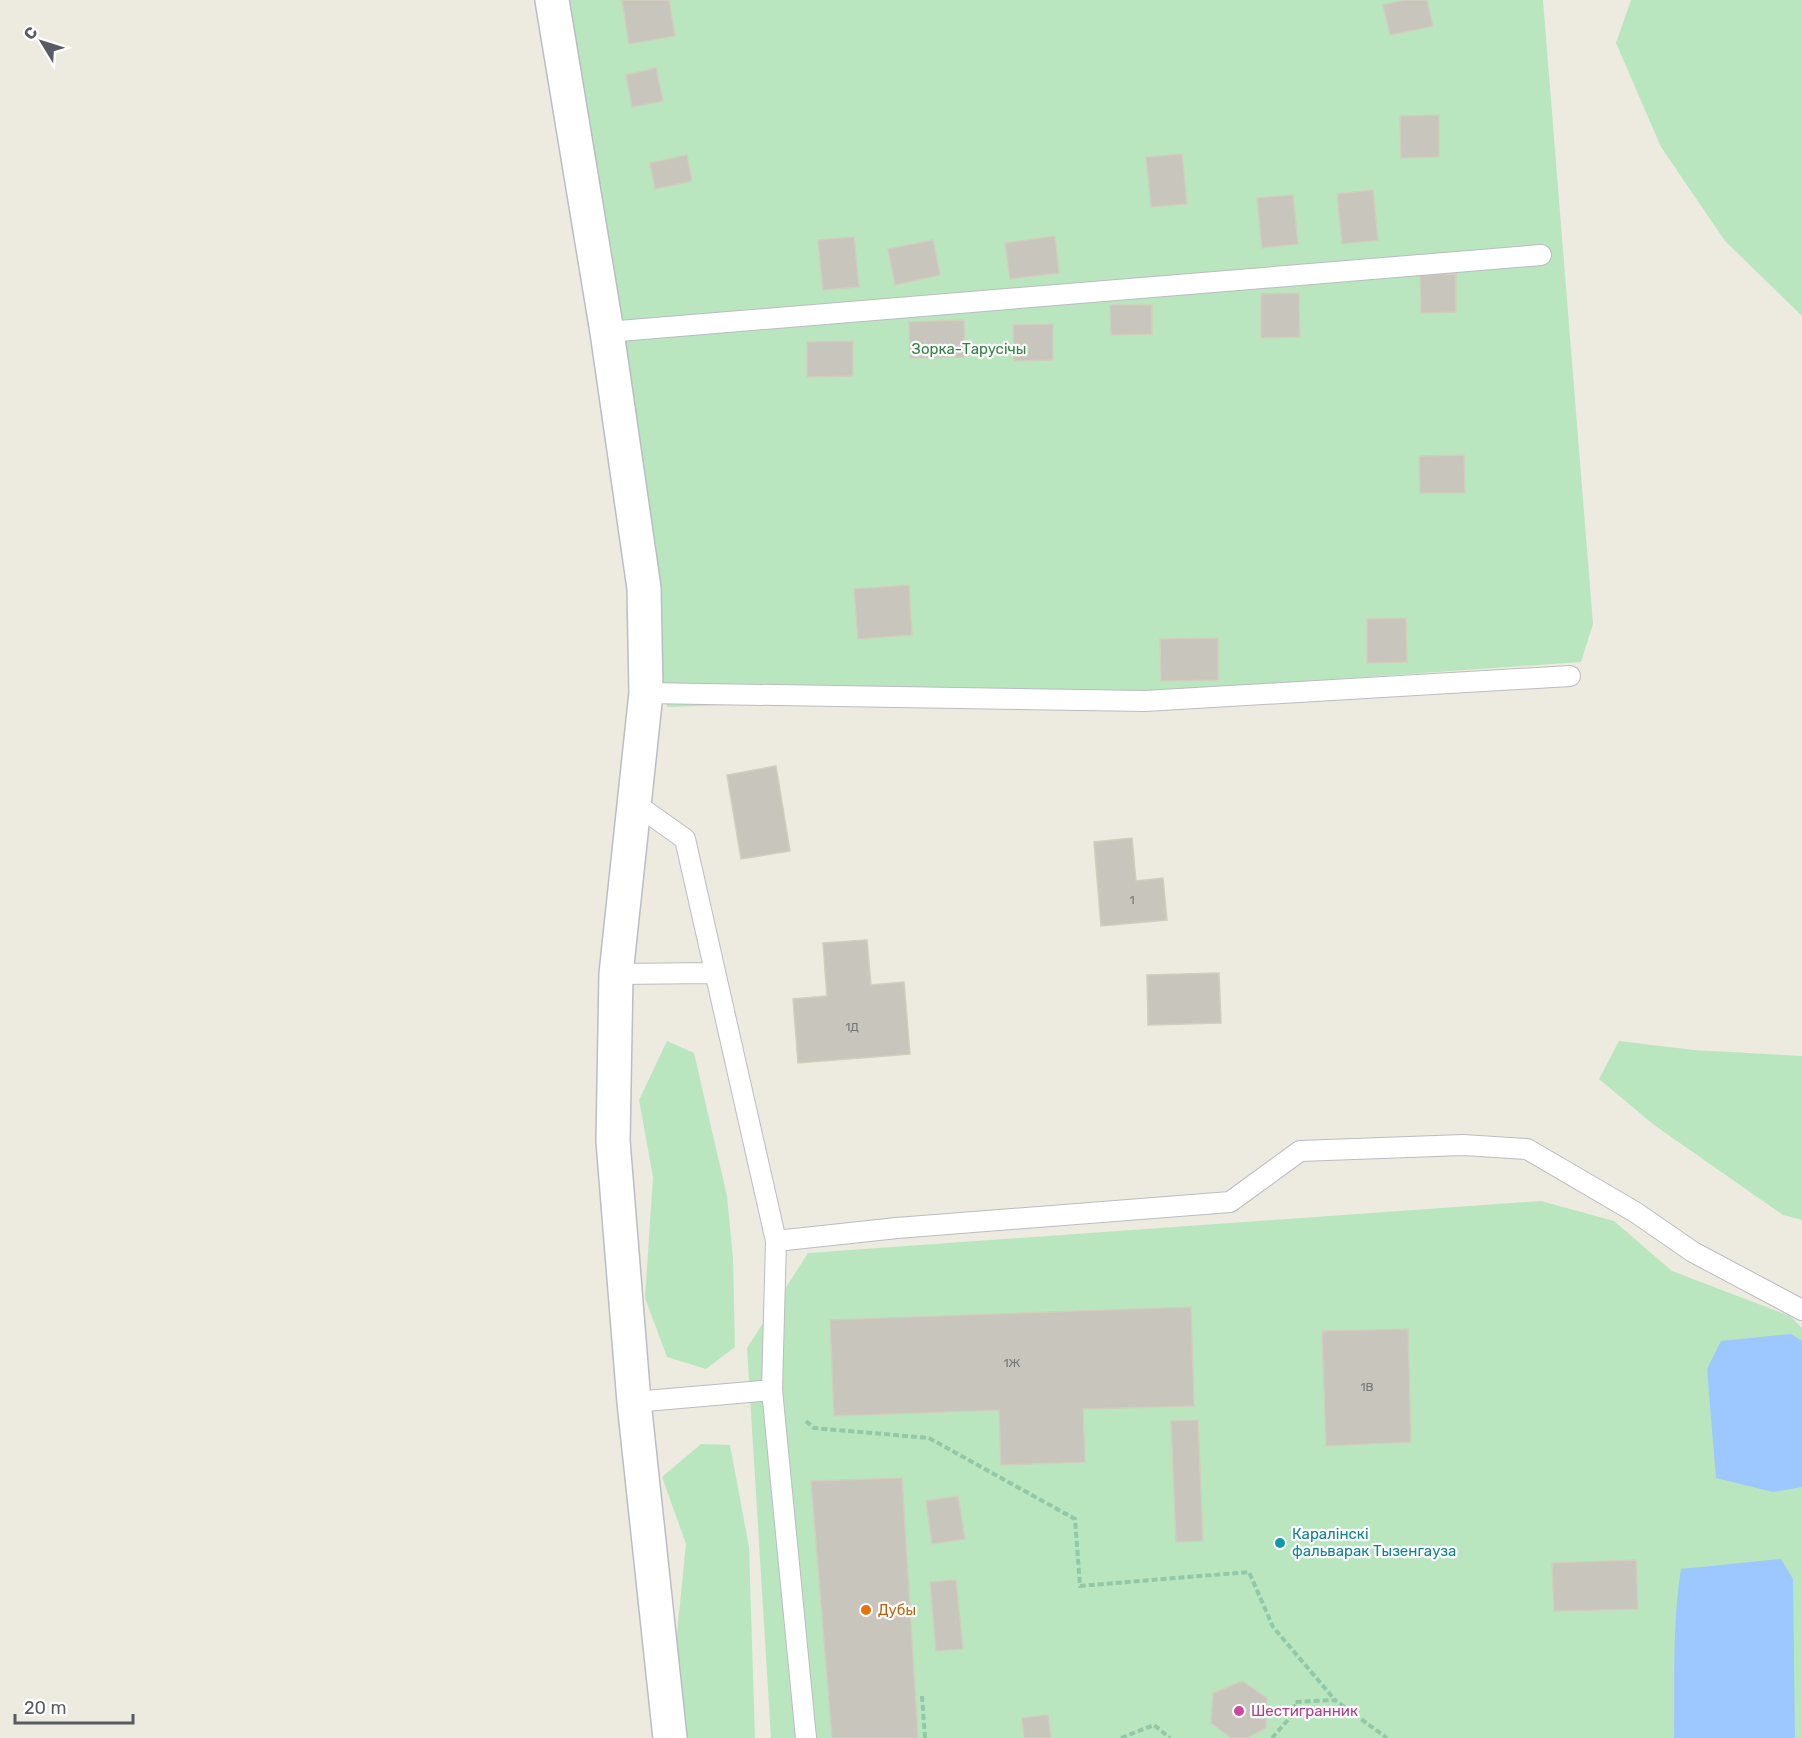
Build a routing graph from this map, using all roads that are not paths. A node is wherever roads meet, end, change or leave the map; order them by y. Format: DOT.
graph roads {
  1 [pos="552,0"];
  2 [pos="1541,255"];
  3 [pos="607,332"];
  4 [pos="1570,676"];
  5 [pos="645,693"];
  6 [pos="633,802"];
  7 [pos="715,973"];
  8 [pos="616,974"];
  9 [pos="776,1241"];
  10 [pos="1802,1310"];
  11 [pos="772,1390"];
  12 [pos="634,1402"];
  13 [pos="670,1738"];
  14 [pos="806,1738"];
  1 -- 3 [label="street"];
  2 -- 3 [label="lane"];
  3 -- 5 [label="street"];
  4 -- 5 [label="lane"];
  5 -- 6 [label="street"];
  6 -- 7 [label="lane"];
  6 -- 8 [label="street"];
  7 -- 8 [label="lane"];
  7 -- 9 [label="lane"];
  8 -- 12 [label="street"];
  9 -- 10 [label="lane"];
  9 -- 11 [label="lane"];
  11 -- 12 [label="lane"];
  11 -- 14 [label="lane"];
  12 -- 13 [label="street"];
}
